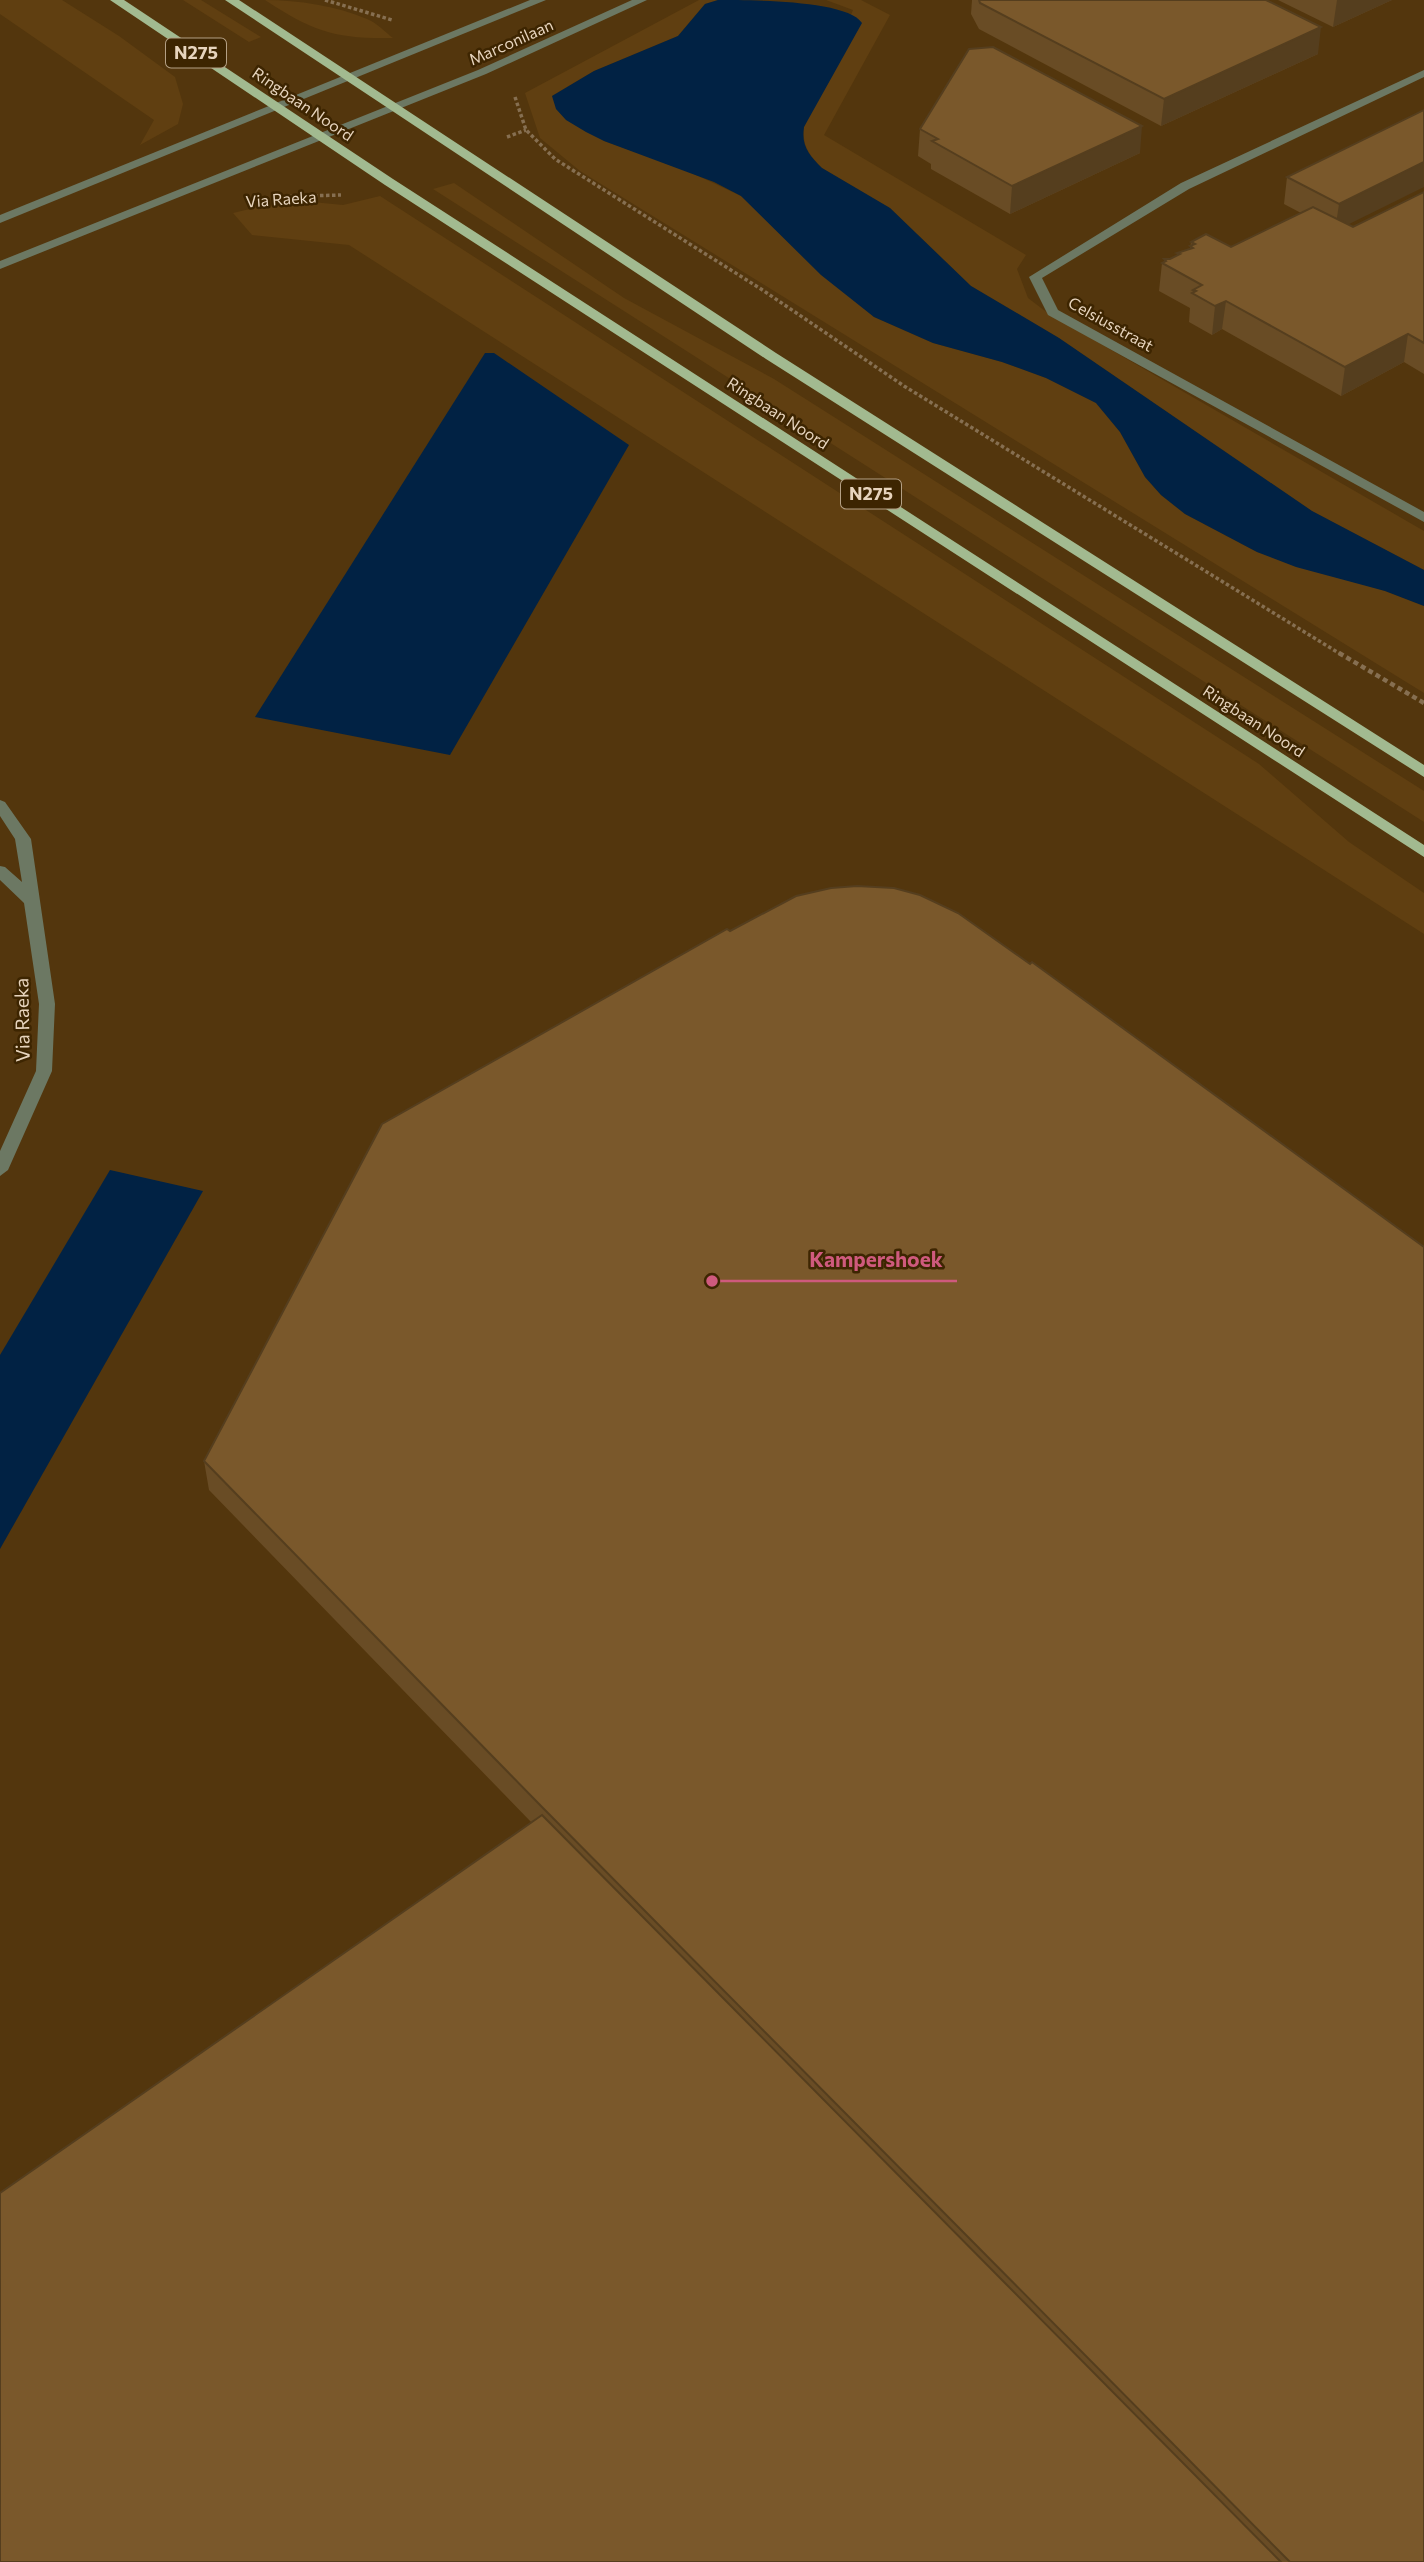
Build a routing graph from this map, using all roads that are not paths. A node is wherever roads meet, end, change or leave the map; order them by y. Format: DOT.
graph roads {
  1 [pos="116,0"];
  2 [pos="231,0"];
  3 [pos="540,0"];
  4 [pos="642,0"];
  5 [pos="1424,72"];
  6 [pos="346,77"];
  7 [pos="275,107"];
  8 [pos="391,108"];
  9 [pos="319,136"];
  10 [pos="0,219"];
  11 [pos="0,264"];
  12 [pos="1424,518"];
  13 [pos="1424,772"];
  14 [pos="0,805"];
  15 [pos="1424,852"];
  16 [pos="0,871"];
  17 [pos="33,902"];
  18 [pos="0,1170"];
  1 -- 7 [label="main road, Ringbaan Noord / N275"];
  2 -- 6 [label="main road"];
  3 -- 6 [label="street, Marconilaan"];
  4 -- 8 [label="street, Marconilaan"];
  5 -- 12 [label="street, Celsiusstraat"];
  6 -- 7 [label="street, Marconilaan"];
  6 -- 8 [label="main road"];
  7 -- 9 [label="main road, Ringbaan Noord / N275"];
  7 -- 10 [label="street"];
  8 -- 9 [label="street, Marconilaan"];
  8 -- 13 [label="main road"];
  9 -- 11 [label="street, Via Raeka"];
  9 -- 15 [label="main road, Ringbaan Noord / N275"];
  14 -- 17 [label="street, Via Raeka"];
  16 -- 17 [label="street"];
  17 -- 18 [label="street, Via Raeka"];
}
